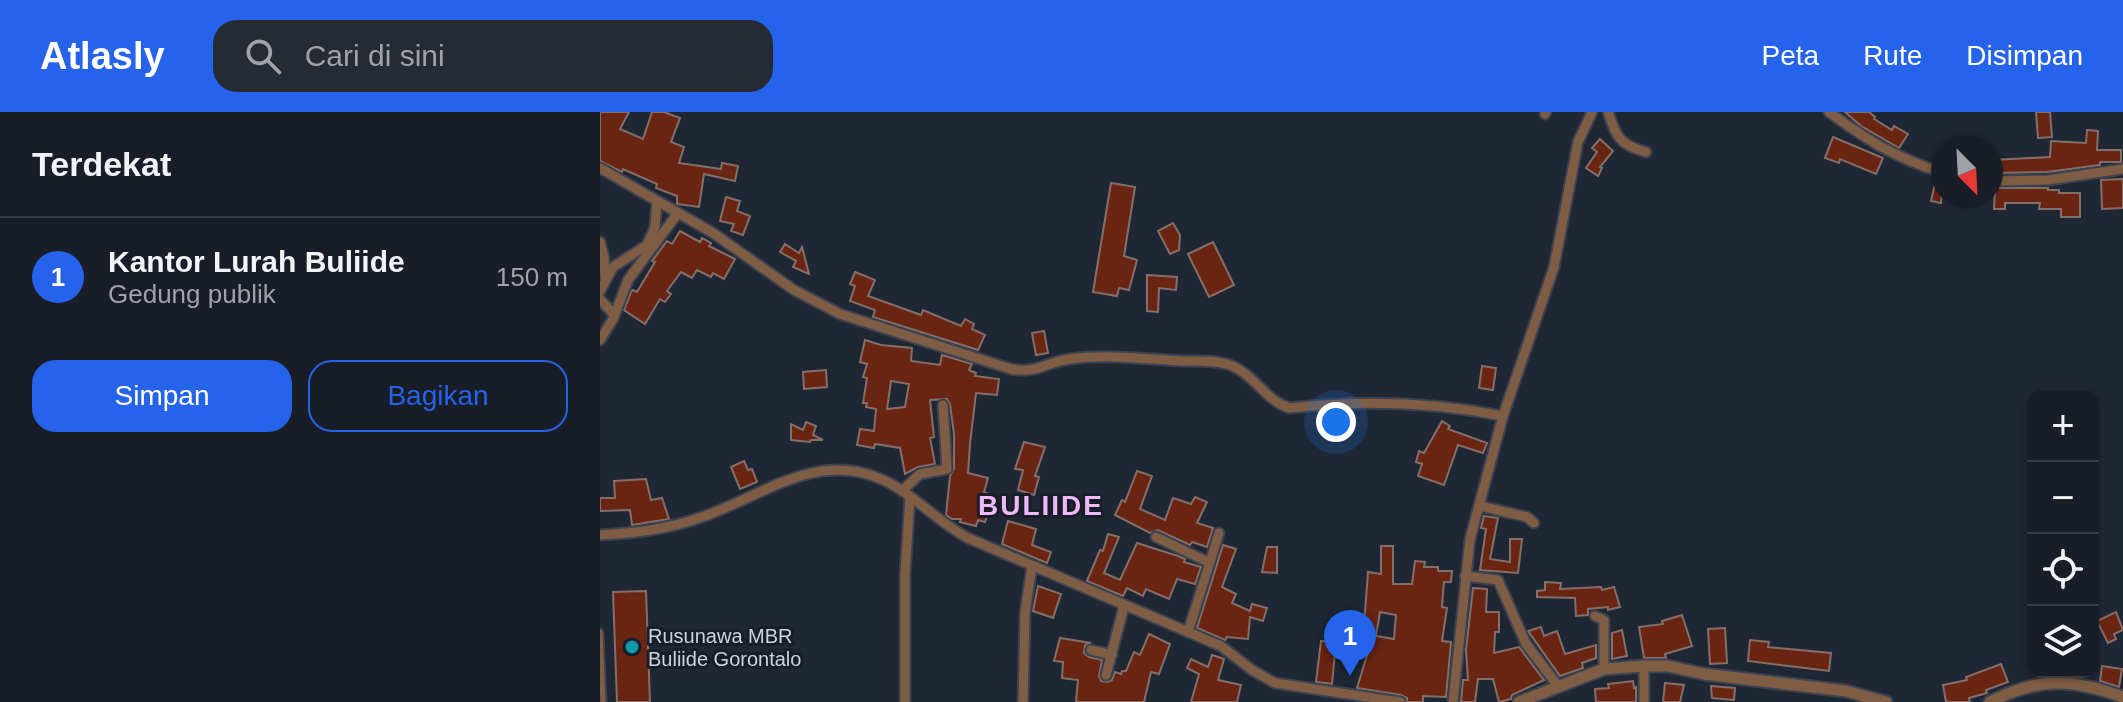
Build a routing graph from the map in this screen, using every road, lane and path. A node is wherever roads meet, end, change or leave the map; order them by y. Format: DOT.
graph roads {
  1 [pos="1592,112"];
  2 [pos="1608,112"];
  3 [pos="1829,112"];
  4 [pos="1646,152"];
  5 [pos="600,168"];
  6 [pos="1931,169"];
  7 [pos="2123,169"];
  8 [pos="2003,181"];
  9 [pos="657,201"];
  10 [pos="678,213"];
  11 [pos="600,242"];
  12 [pos="605,280"];
  13 [pos="600,291"];
  14 [pos="600,299"];
  15 [pos="614,315"];
  16 [pos="600,340"];
  17 [pos="943,405"];
  18 [pos="1503,416"];
  19 [pos="906,494"];
  20 [pos="1480,506"];
  21 [pos="1534,523"];
  22 [pos="1219,533"];
  23 [pos="600,535"];
  24 [pos="1156,537"];
  25 [pos="1208,562"];
  26 [pos="1032,566"];
  27 [pos="1465,576"];
  28 [pos="1124,606"];
  29 [pos="1595,616"];
  30 [pos="600,632"];
  31 [pos="1188,632"];
  32 [pos="600,647"];
  33 [pos="1091,650"];
  34 [pos="1112,655"];
  35 [pos="1644,666"];
  36 [pos="1604,669"];
  37 [pos="1106,675"];
  38 [pos="1558,686"];
  39 [pos="2123,697"];
  40 [pos="603,702"];
  41 [pos="905,702"];
  42 [pos="1023,702"];
  43 [pos="1400,702"];
  44 [pos="1453,702"];
  45 [pos="1519,702"];
  46 [pos="1644,702"];
  47 [pos="1886,702"];
  48 [pos="1990,702"];
  1 -- 18 [label="street"];
  2 -- 4 [label="street"];
  3 -- 6 [label="street"];
  5 -- 9 [label="street"];
  7 -- 8 [label="street"];
  9 -- 10 [label="street"];
  9 -- 12 [label="street"];
  10 -- 15 [label="street"];
  10 -- 18 [label="street"];
  11 -- 12 [label="street"];
  12 -- 13 [label="street"];
  14 -- 15 [label="street"];
  15 -- 16 [label="street"];
  17 -- 19 [label="street"];
  18 -- 20 [label="street"];
  19 -- 23 [label="street"];
  19 -- 26 [label="street"];
  19 -- 41 [label="street"];
  20 -- 21 [label="street"];
  20 -- 27 [label="street"];
  22 -- 25 [label="street"];
  24 -- 25 [label="street"];
  25 -- 31 [label="street"];
  26 -- 28 [label="street"];
  26 -- 42 [label="street"];
  27 -- 38 [label="street"];
  27 -- 44 [label="street"];
  28 -- 31 [label="street"];
  28 -- 34 [label="street"];
  29 -- 36 [label="street"];
  30 -- 32 [label="lane"];
  31 -- 43 [label="street"];
  32 -- 40 [label="lane"];
  33 -- 34 [label="street"];
  34 -- 37 [label="street"];
  35 -- 36 [label="street"];
  35 -- 46 [label="street"];
  35 -- 47 [label="street"];
  36 -- 38 [label="street"];
  38 -- 45 [label="street"];
  39 -- 48 [label="street"];
}
